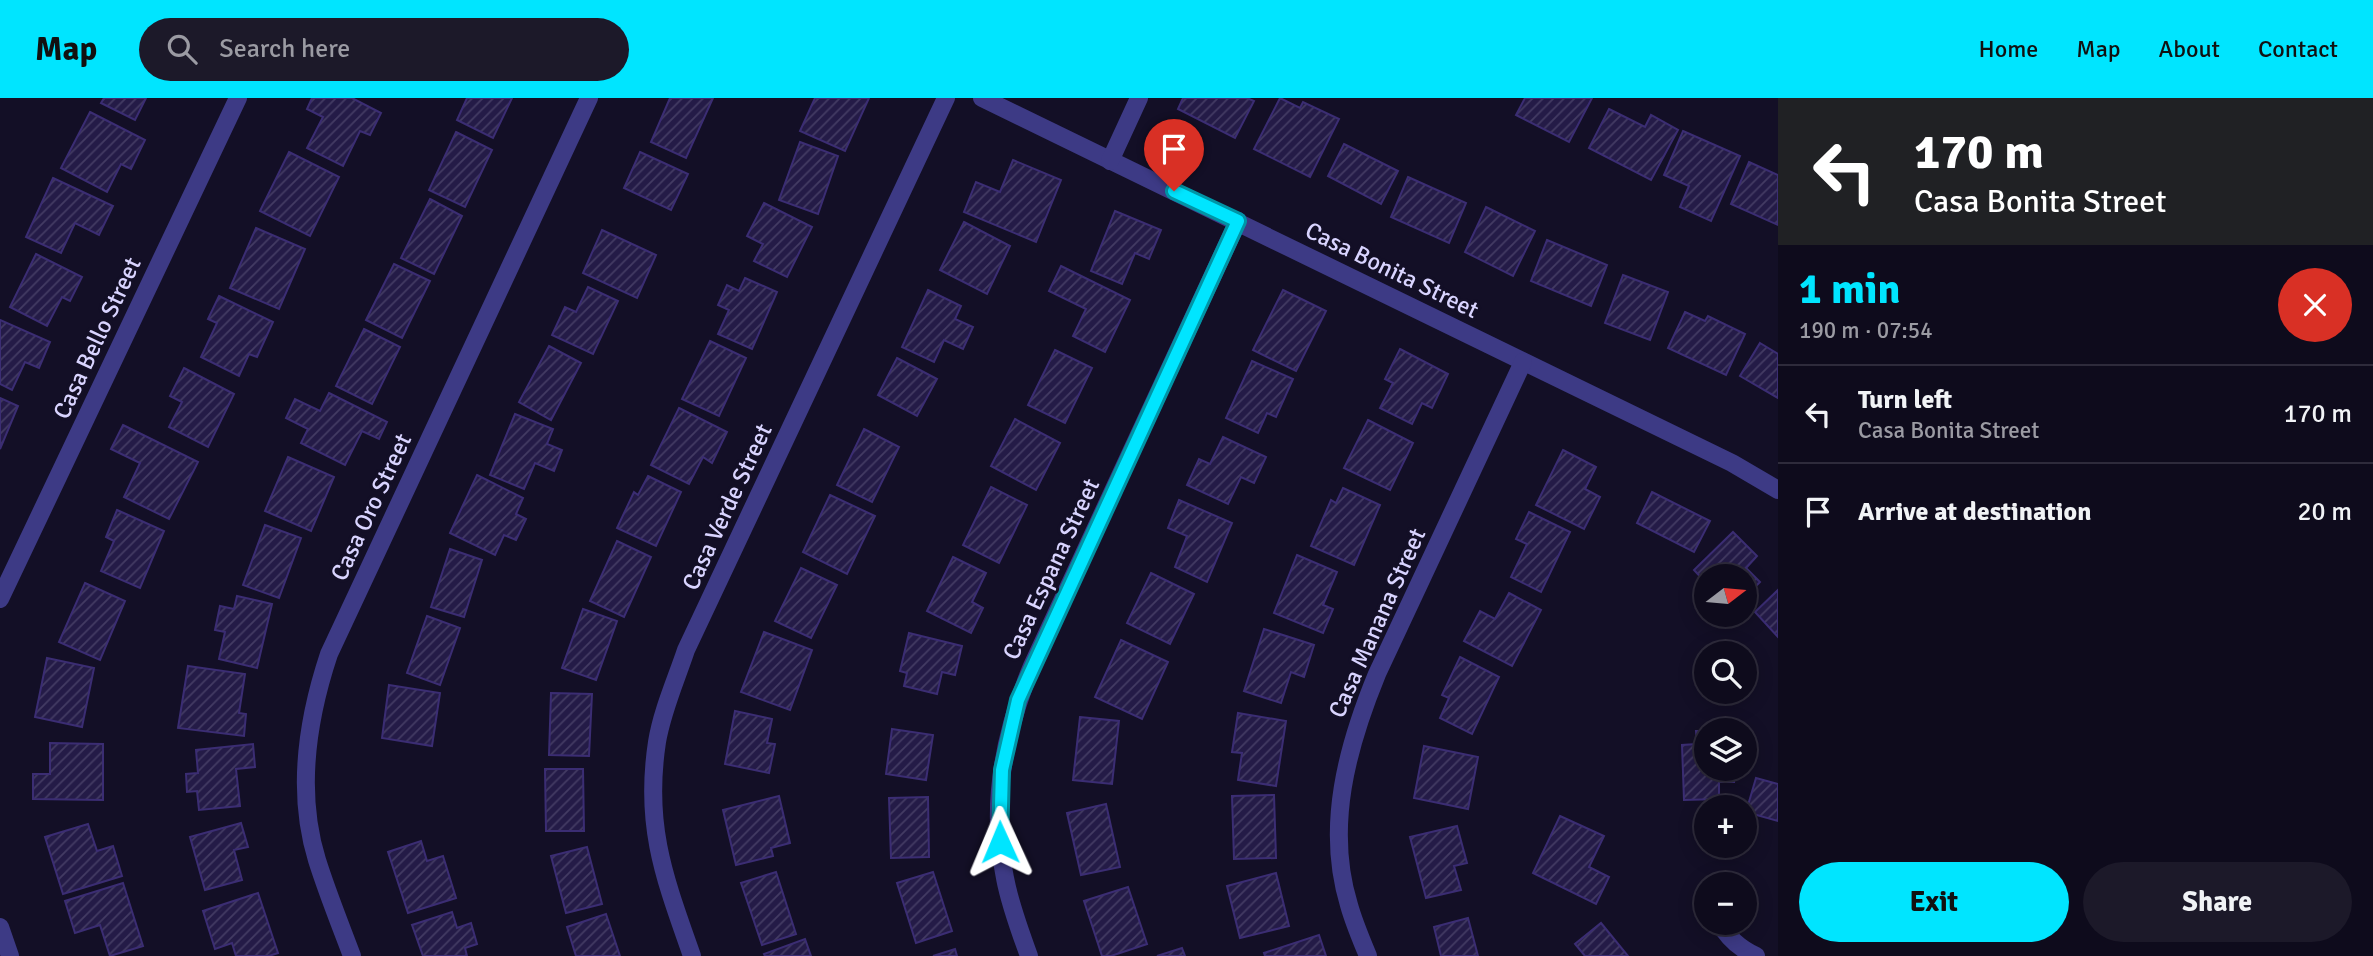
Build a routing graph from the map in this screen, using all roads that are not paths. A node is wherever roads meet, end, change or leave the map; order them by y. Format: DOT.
graph roads {
  1 [pos="238,98"];
  2 [pos="589,98"];
  3 [pos="946,98"];
  4 [pos="982,98"];
  5 [pos="1139,98"];
  6 [pos="1110,161"];
  7 [pos="1238,221"];
  8 [pos="1523,362"];
  9 [pos="1778,490"];
  10 [pos="0,599"];
  11 [pos="0,927"];
  12 [pos="1727,935"];
  13 [pos="10,956"];
  14 [pos="352,956"];
  15 [pos="692,956"];
  16 [pos="1029,956"];
  17 [pos="1368,956"];
  18 [pos="1756,956"];
  1 -- 10 [label="street, Casa Bello Street"];
  2 -- 14 [label="street, Casa Oro Street"];
  3 -- 15 [label="street, Casa Verde Street"];
  4 -- 6 [label="street, Casa Bonita Street"];
  5 -- 6 [label="street"];
  6 -- 7 [label="street, Casa Bonita Street"];
  7 -- 8 [label="street, Casa Bonita Street"];
  7 -- 16 [label="street, Casa Espana Street"];
  8 -- 9 [label="street, Casa Bonita Street"];
  8 -- 17 [label="street, Casa Manana Street"];
  11 -- 13 [label="street"];
  12 -- 18 [label="street"];
}
